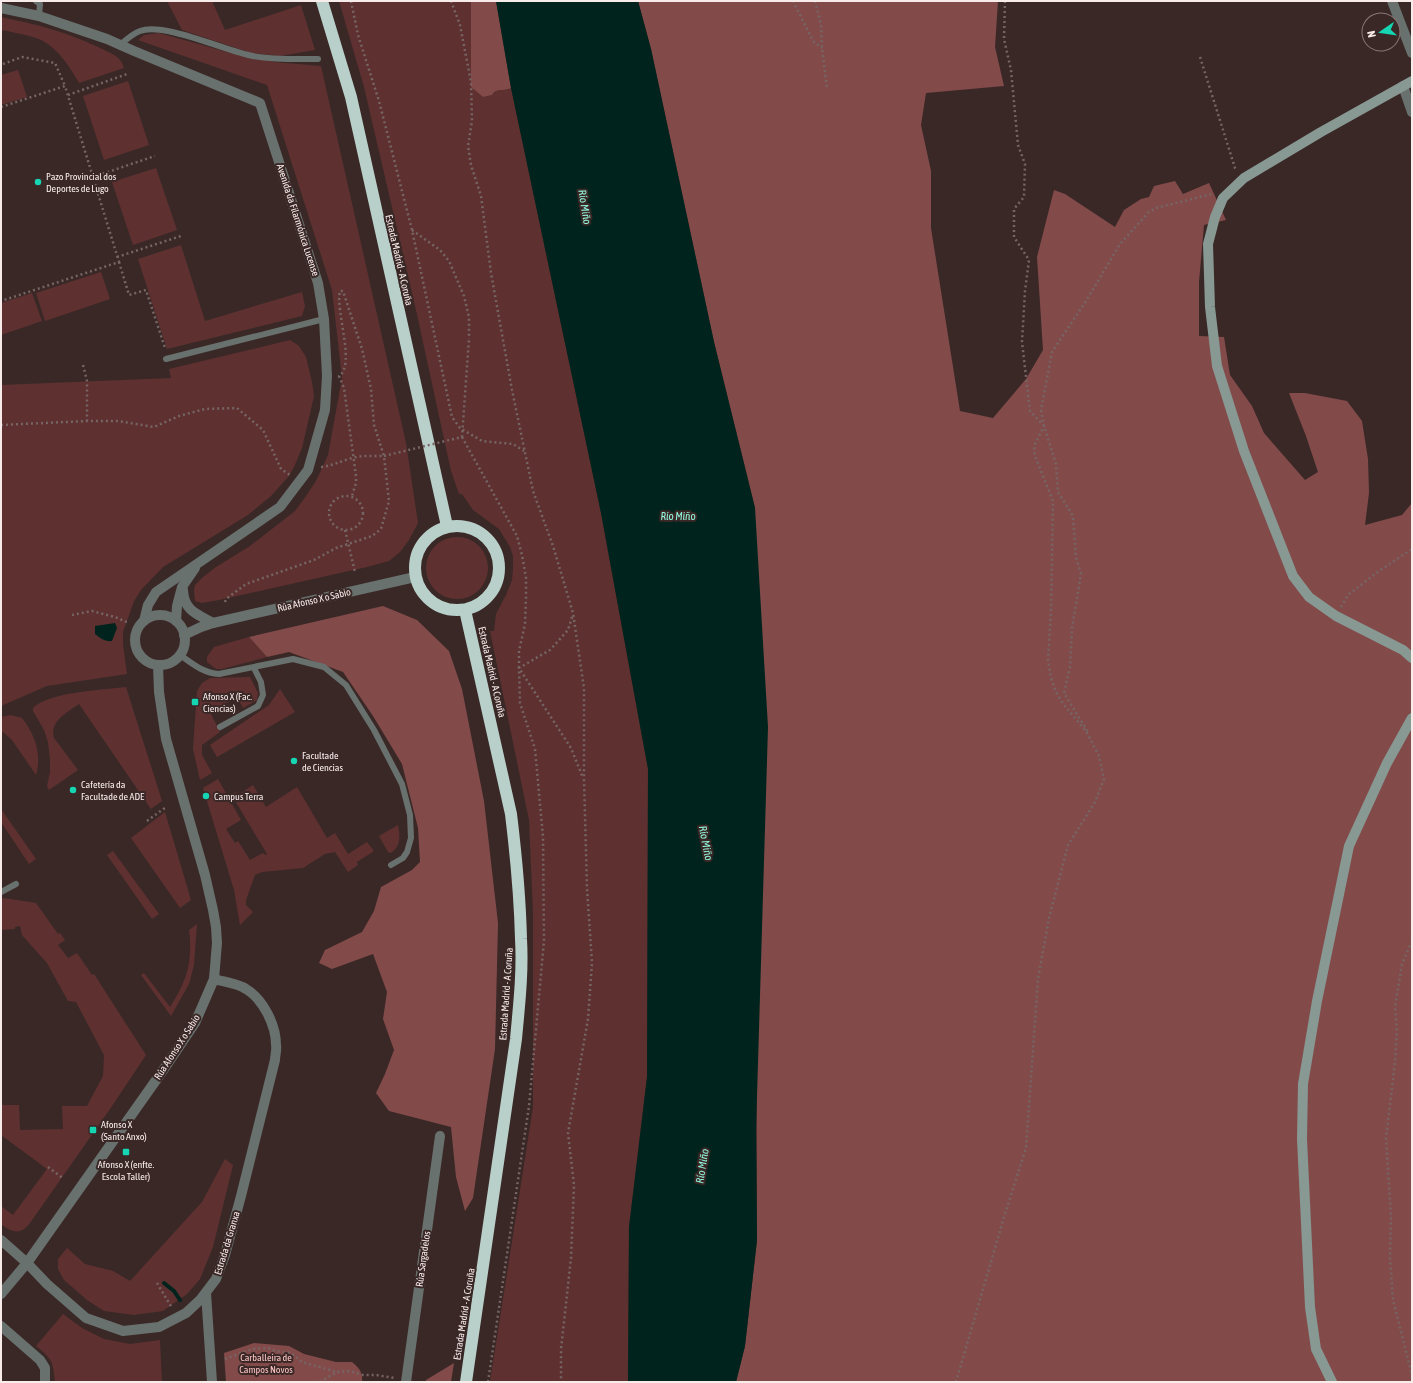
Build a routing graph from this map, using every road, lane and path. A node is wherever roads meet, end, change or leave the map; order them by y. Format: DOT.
graph roads {
  1 [pos="36,1"];
  2 [pos="322,1"];
  3 [pos="351,1"];
  4 [pos="451,1"];
  5 [pos="793,1"];
  6 [pos="815,1"];
  7 [pos="1005,1"];
  8 [pos="1392,1"];
  9 [pos="1,8"];
  10 [pos="39,16"];
  11 [pos="120,45"];
  12 [pos="822,48"];
  13 [pos="1412,53"];
  14 [pos="1200,57"];
  15 [pos="318,59"];
  16 [pos="3,64"];
  17 [pos="127,74"];
  18 [pos="1412,81"];
  19 [pos="65,86"];
  20 [pos="1403,86"];
  21 [pos="827,88"];
  22 [pos="68,95"];
  23 [pos="1,107"];
  24 [pos="1412,112"];
  25 [pos="155,156"];
  26 [pos="93,177"];
  27 [pos="1244,178"];
  28 [pos="1234,188"];
  29 [pos="412,230"];
  30 [pos="181,236"];
  31 [pos="117,257"];
  32 [pos="119,262"];
  33 [pos="1,301"];
  34 [pos="324,320"];
  35 [pos="165,348"];
  36 [pos="166,359"];
  37 [pos="83,366"];
  38 [pos="87,421"];
  39 [pos="1,425"];
  40 [pos="1044,426"];
  41 [pos="462,437"];
  42 [pos="525,452"];
  43 [pos="384,456"];
  44 [pos="353,458"];
  45 [pos="321,467"];
  46 [pos="290,475"];
  47 [pos="352,496"];
  48 [pos="447,526"];
  49 [pos="345,530"];
  50 [pos="348,544"];
  51 [pos="1412,549"];
  52 [pos="199,563"];
  53 [pos="355,572"];
  54 [pos="415,577"];
  55 [pos="182,586"];
  56 [pos="225,602"];
  57 [pos="465,610"];
  58 [pos="574,613"];
  59 [pos="72,615"];
  60 [pos="1336,616"];
  61 [pos="144,621"];
  62 [pos="176,621"];
  63 [pos="129,623"];
  64 [pos="213,623"];
  65 [pos="184,635"];
  66 [pos="180,655"];
  67 [pos="1412,658"];
  68 [pos="158,665"];
  69 [pos="254,668"];
  70 [pos="519,668"];
  71 [pos="1412,718"];
  72 [pos="220,728"];
  73 [pos="1092,742"];
  74 [pos="584,779"];
  75 [pos="166,807"];
  76 [pos="147,821"];
  77 [pos="391,865"];
  78 [pos="16,884"];
  79 [pos="1,892"];
  80 [pos="1412,941"];
  81 [pos="214,979"];
  82 [pos="440,1136"];
  83 [pos="48,1167"];
  84 [pos="64,1179"];
  85 [pos="1,1240"];
  86 [pos="27,1263"];
  87 [pos="157,1283"];
  88 [pos="206,1293"];
  89 [pos="1,1294"];
  90 [pos="174,1308"];
  91 [pos="1,1326"];
  92 [pos="225,1359"];
  93 [pos="337,1372"];
  94 [pos="1412,1375"];
  95 [pos="404,1380"];
  96 [pos="45,1382"];
  97 [pos="212,1382"];
  98 [pos="320,1382"];
  99 [pos="466,1382"];
  100 [pos="561,1382"];
  101 [pos="956,1382"];
  102 [pos="1332,1382"];
  1 -- 10 [label="lane"];
  2 -- 48 [label="highway, Estrada Madrid - A Coruña"];
  3 -- 29 [label="path"];
  4 -- 42 [label="path"];
  5 -- 12 [label="path"];
  6 -- 12 [label="path"];
  7 -- 40 [label="path"];
  8 -- 13 [label="street"];
  9 -- 10 [label="street, Avenida da Filarmónica Lucense"];
  10 -- 11 [label="street, Avenida da Filarmónica Lucense"];
  11 -- 15 [label="lane"];
  11 -- 34 [label="street, Avenida da Filarmónica Lucense"];
  12 -- 21 [label="path"];
  14 -- 27 [label="path"];
  16 -- 19 [label="path"];
  17 -- 22 [label="path"];
  18 -- 20 [label="street"];
  19 -- 22 [label="path"];
  19 -- 23 [label="path"];
  20 -- 24 [label="street"];
  20 -- 27 [label="street"];
  22 -- 26 [label="path"];
  25 -- 26 [label="path"];
  26 -- 31 [label="path"];
  27 -- 28 [label="street"];
  28 -- 40 [label="path"];
  28 -- 60 [label="street"];
  29 -- 41 [label="path, bridge"];
  29 -- 42 [label="path"];
  30 -- 31 [label="path"];
  31 -- 32 [label="path"];
  32 -- 33 [label="path"];
  32 -- 35 [label="path"];
  34 -- 36 [label="lane"];
  34 -- 52 [label="street, Avenida da Filarmónica Lucense"];
  37 -- 38 [label="path"];
  38 -- 39 [label="path"];
  38 -- 46 [label="path"];
  40 -- 73 [label="path"];
  40 -- 73 [label="path"];
  41 -- 43 [label="path, bridge"];
  41 -- 70 [label="path"];
  42 -- 58 [label="path"];
  43 -- 44 [label="path"];
  43 -- 44 [label="path"];
  43 -- 50 [label="path"];
  44 -- 45 [label="path"];
  44 -- 47 [label="path"];
  47 -- 49 [label="path"];
  47 -- 49 [label="path"];
  48 -- 54 [label="highway"];
  48 -- 57 [label="highway"];
  49 -- 50 [label="path"];
  50 -- 53 [label="path"];
  50 -- 56 [label="path"];
  51 -- 60 [label="path"];
  52 -- 55 [label="street, Avenida da Filarmónica Lucense"];
  52 -- 61 [label="street, Avenida da Filarmónica Lucense"];
  54 -- 57 [label="highway"];
  54 -- 64 [label="street, Rúa Afonso X o Sabio"];
  55 -- 62 [label="street, Avenida da Filarmónica Lucense"];
  55 -- 64 [label="street"];
  57 -- 99 [label="highway, Estrada Madrid - A Coruña"];
  58 -- 70 [label="path"];
  58 -- 74 [label="path"];
  59 -- 63 [label="path"];
  60 -- 67 [label="street"];
  61 -- 62 [label="street"];
  61 -- 68 [label="street"];
  62 -- 65 [label="street"];
  64 -- 65 [label="street, Rúa Afonso X o Sabio"];
  65 -- 66 [label="street"];
  66 -- 68 [label="street"];
  66 -- 69 [label="lane"];
  68 -- 81 [label="street, Rúa Afonso X o Sabio"];
  69 -- 72 [label="lane"];
  69 -- 77 [label="lane"];
  70 -- 74 [label="path"];
  71 -- 102 [label="street"];
  73 -- 101 [label="path"];
  74 -- 100 [label="path"];
  75 -- 76 [label="path"];
  78 -- 79 [label="lane"];
  80 -- 94 [label="path"];
  81 -- 86 [label="street, Rúa Afonso X o Sabio"];
  81 -- 88 [label="street, Estrada da Granxa"];
  82 -- 95 [label="street, Rúa Sargadelos"];
  83 -- 84 [label="path"];
  85 -- 86 [label="street, Estrada da Granxa"];
  86 -- 88 [label="street, Estrada da Granxa"];
  86 -- 89 [label="street, Rúa Afonso X o Sabio"];
  87 -- 90 [label="path"];
  88 -- 97 [label="street"];
  91 -- 96 [label="street"];
  92 -- 93 [label="path"];
  93 -- 95 [label="path"];
  93 -- 98 [label="path"];
}
